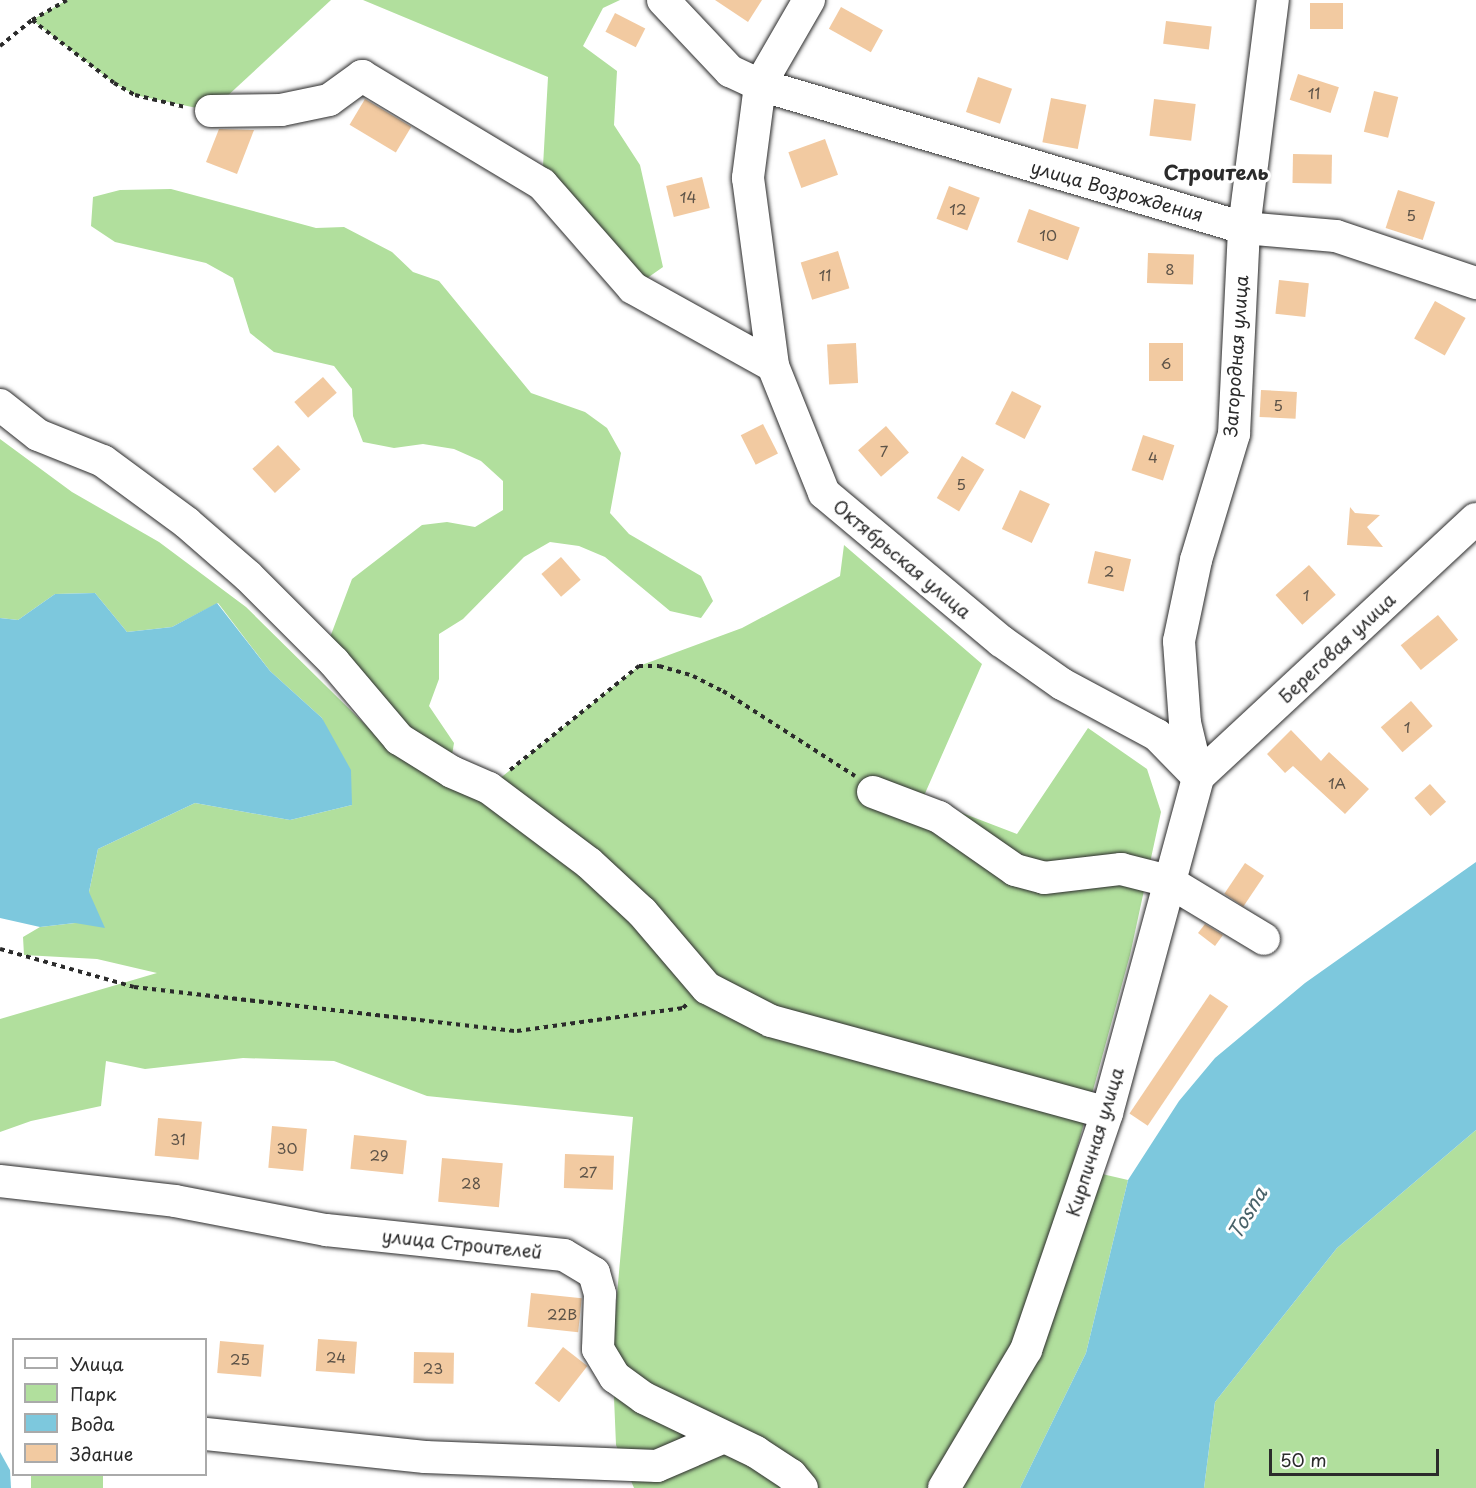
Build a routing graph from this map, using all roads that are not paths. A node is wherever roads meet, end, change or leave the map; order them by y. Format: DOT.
graph roads {
  1 [pos="663,0"];
  2 [pos="809,0"];
  3 [pos="1273,0"];
  4 [pos="760,85"];
  5 [pos="211,111"];
  6 [pos="1244,228"];
  7 [pos="1476,283"];
  8 [pos="773,366"];
  9 [pos="0,405"];
  10 [pos="1476,519"];
  11 [pos="1198,777"];
  12 [pos="873,792"];
  13 [pos="1168,881"];
  14 [pos="1264,939"];
  15 [pos="1107,1113"];
  16 [pos="0,1181"];
  17 [pos="207,1434"];
  18 [pos="722,1438"];
  19 [pos="802,1488"];
  20 [pos="944,1488"];
  1 -- 4 [label="street, улица Возрождения"];
  2 -- 4 [label="street, Октябрьская улица"];
  3 -- 6 [label="street, Загородная улица"];
  4 -- 6 [label="street, улица Возрождения"];
  4 -- 8 [label="street, Октябрьская улица"];
  5 -- 8 [label="street"];
  6 -- 7 [label="street, улица Возрождения"];
  6 -- 11 [label="street, Загородная улица"];
  8 -- 11 [label="street, Октябрьская улица"];
  9 -- 15 [label="street"];
  10 -- 11 [label="street, Береговая улица"];
  11 -- 13 [label="street, Кирпичная улица"];
  12 -- 13 [label="street"];
  13 -- 14 [label="street"];
  13 -- 15 [label="street, Кирпичная улица"];
  15 -- 20 [label="street, Кирпичная улица"];
  16 -- 18 [label="street, улица Строителей"];
  17 -- 18 [label="street"];
  18 -- 19 [label="street, улица Строителей"];
}
